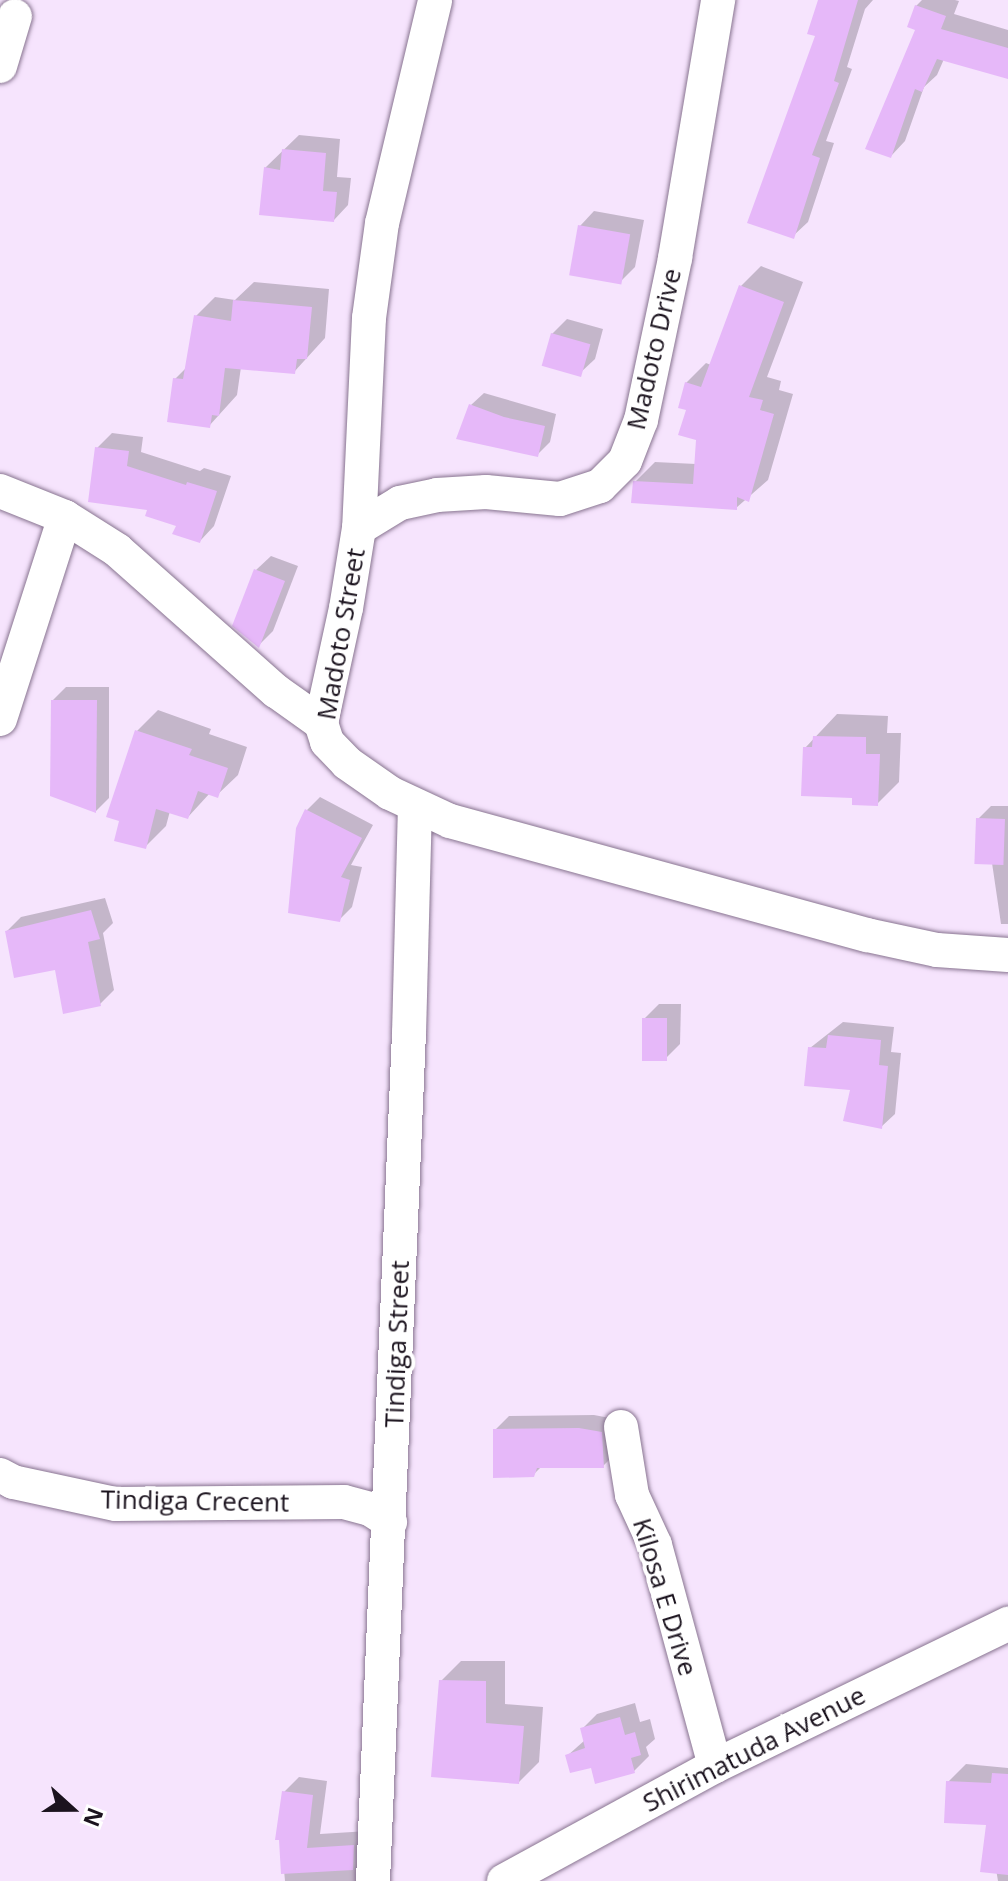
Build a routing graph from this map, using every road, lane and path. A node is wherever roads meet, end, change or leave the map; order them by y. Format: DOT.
graph roads {
  1 [pos="718,0"];
  2 [pos="435,1"];
  3 [pos="15,16"];
  4 [pos="0,66"];
  5 [pos="0,491"];
  6 [pos="65,517"];
  7 [pos="359,528"];
  8 [pos="0,719"];
  9 [pos="321,723"];
  10 [pos="415,806"];
  11 [pos="1008,955"];
  12 [pos="621,1427"];
  13 [pos="0,1475"];
  14 [pos="390,1522"];
  15 [pos="1008,1624"];
  16 [pos="715,1766"];
  17 [pos="373,1881"];
  18 [pos="504,1881"];
  1 -- 7 [label="street, Madoto Drive"];
  2 -- 7 [label="street, Madoto Street"];
  3 -- 4 [label="street"];
  5 -- 6 [label="street"];
  6 -- 8 [label="street"];
  6 -- 9 [label="street"];
  7 -- 9 [label="street, Madoto Street"];
  9 -- 10 [label="street, Madoto Street"];
  10 -- 11 [label="street, Madoto Street"];
  10 -- 14 [label="street, Tindiga Street"];
  12 -- 16 [label="street, Kilosa E Drive"];
  13 -- 14 [label="street, Tindiga Crecent"];
  14 -- 17 [label="street, Tindiga Street"];
  15 -- 16 [label="street, Shirimatuda Avenue"];
  16 -- 18 [label="street, Shirimatuda Avenue"];
}
